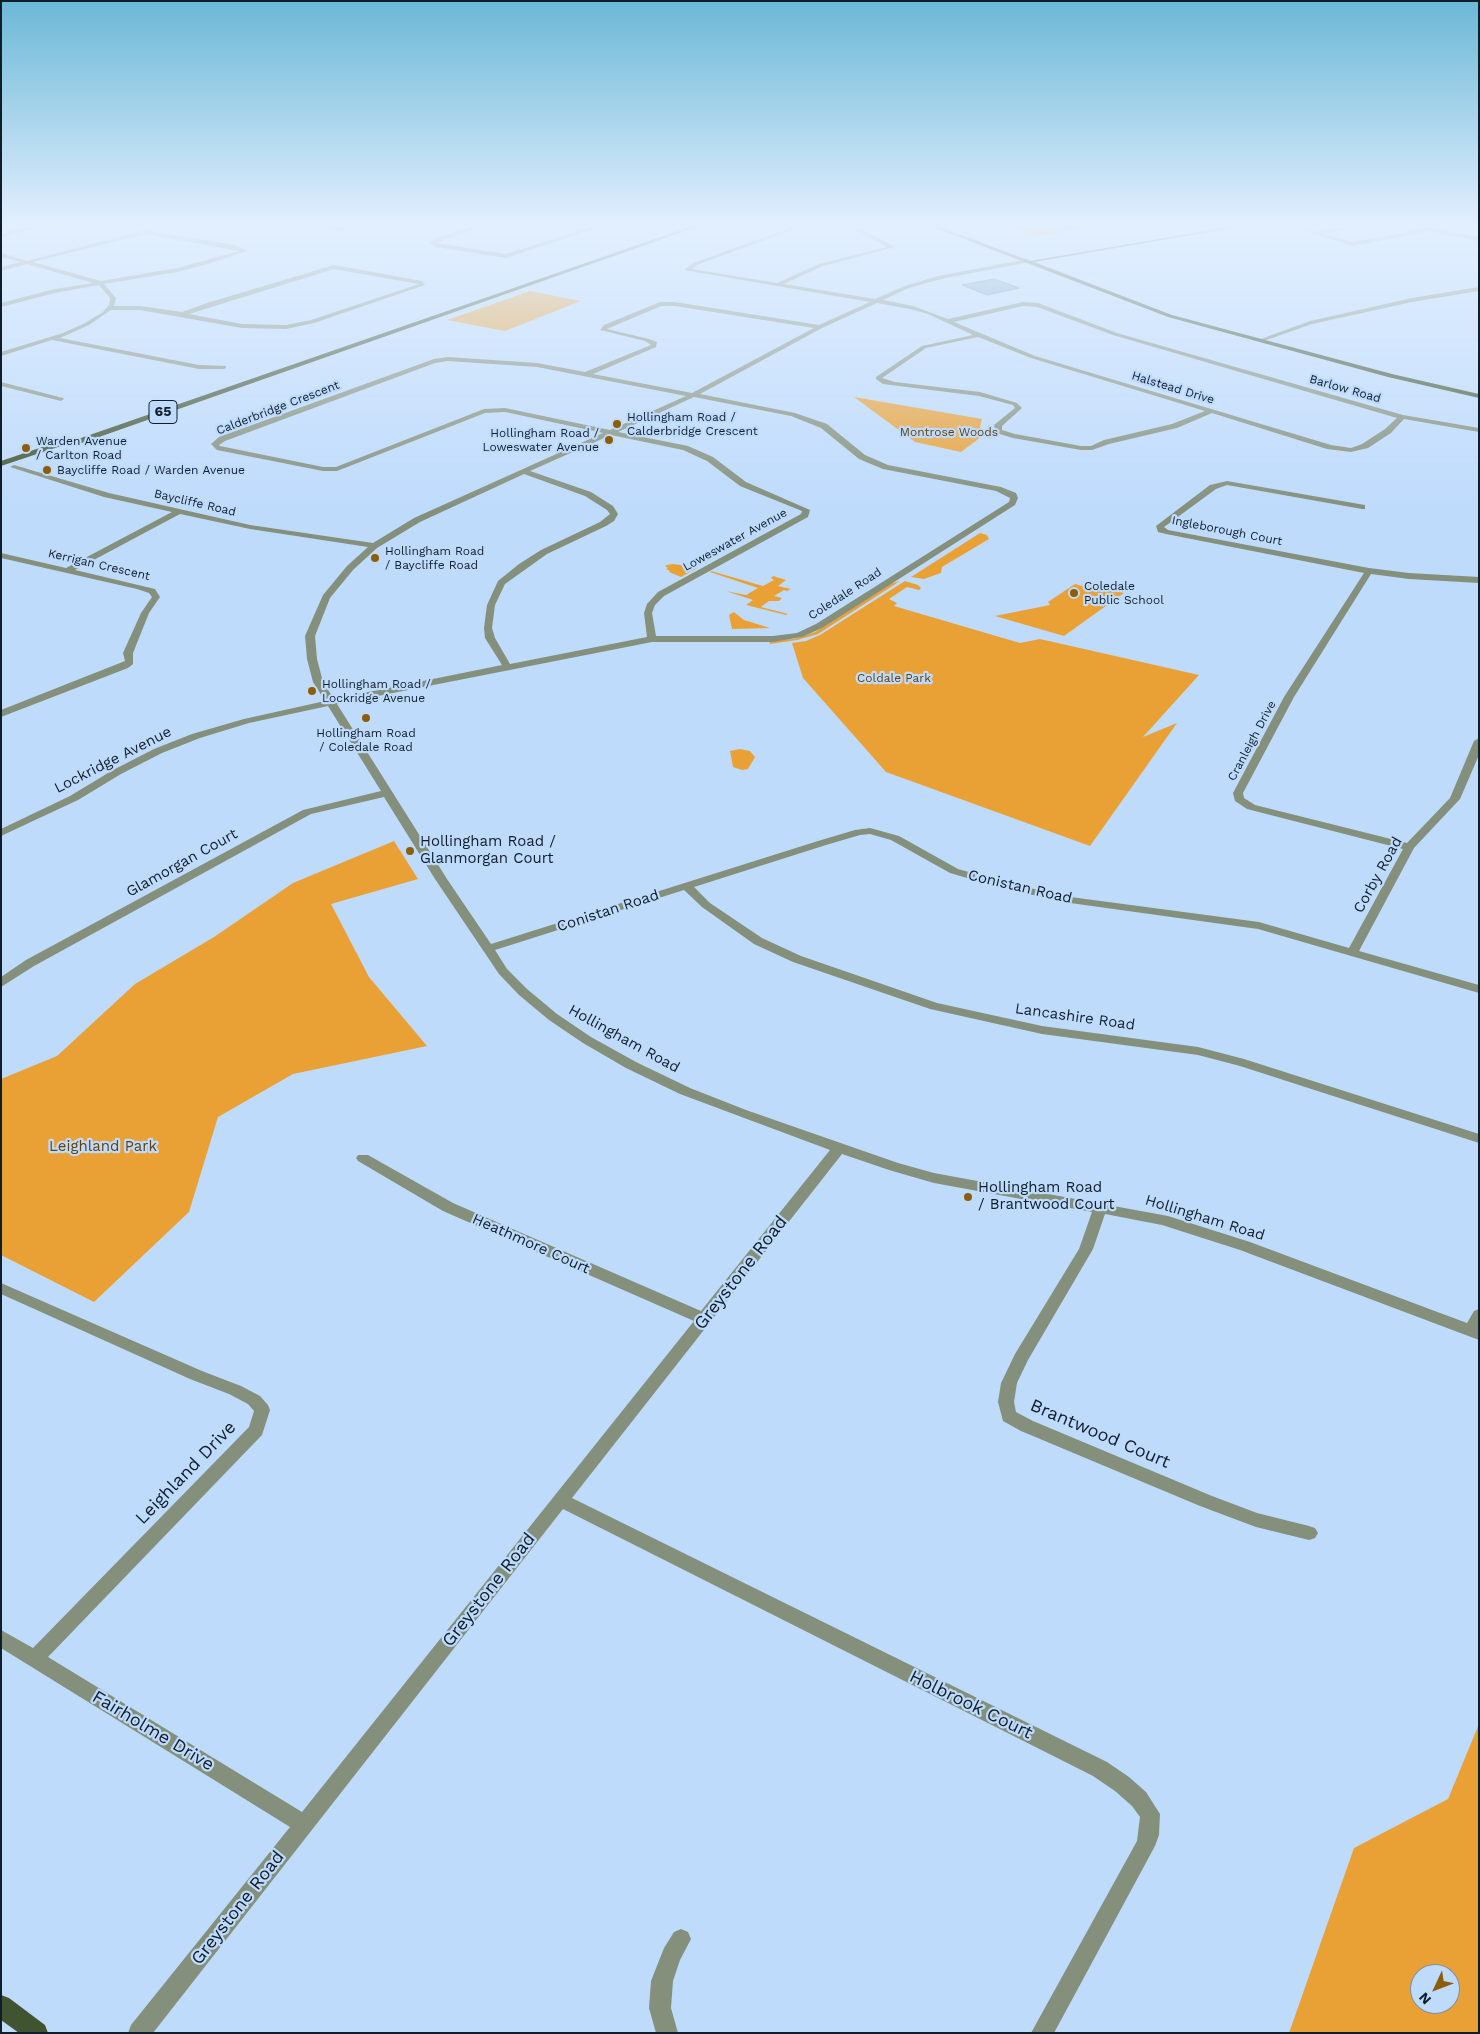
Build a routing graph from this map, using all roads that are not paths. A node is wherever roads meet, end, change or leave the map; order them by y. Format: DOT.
graph roads {
  1 [pos="95,319"];
  2 [pos="207,319"];
  3 [pos="321,319"];
  4 [pos="430,319"];
  5 [pos="623,319"];
  6 [pos="765,319"];
  7 [pos="839,319"];
  8 [pos="945,319"];
  9 [pos="953,319"];
  10 [pos="1074,319"];
  11 [pos="1181,319"];
  12 [pos="1328,319"];
  13 [pos="948,320"];
  14 [pos="820,328"];
  15 [pos="980,335"];
  16 [pos="52,338"];
  17 [pos="1261,340"];
  18 [pos="1,354"];
  19 [pos="224,367"];
  20 [pos="586,374"];
  21 [pos="1,384"];
  22 [pos="696,394"];
  23 [pos="1479,396"];
  24 [pos="61,399"];
  25 [pos="1212,411"];
  26 [pos="1402,417"];
  27 [pos="1479,430"];
  28 [pos="613,432"];
  29 [pos="80,441"];
  30 [pos="2,463"];
  31 [pos="14,467"];
  32 [pos="1,472"];
  33 [pos="525,472"];
  34 [pos="1362,507"];
  35 [pos="179,511"];
  36 [pos="374,546"];
  37 [pos="1,555"];
  38 [pos="66,571"];
  39 [pos="1369,571"];
  40 [pos="1479,580"];
  41 [pos="652,639"];
  42 [pos="507,666"];
  43 [pos="330,702"];
  44 [pos="1,714"];
  45 [pos="1479,741"];
  46 [pos="1475,759"];
  47 [pos="386,793"];
  48 [pos="1,833"];
  49 [pos="1409,847"];
  50 [pos="686,886"];
  51 [pos="488,949"];
  52 [pos="1353,952"];
  53 [pos="1,983"];
  54 [pos="1479,989"];
  55 [pos="1479,1139"];
  56 [pos="840,1148"];
  57 [pos="363,1158"];
  58 [pos="1100,1208"];
  59 [pos="1,1288"];
  60 [pos="1479,1315"];
  61 [pos="704,1319"];
  62 [pos="1474,1332"];
  63 [pos="561,1500"];
  64 [pos="1308,1534"];
  65 [pos="1,1638"];
  66 [pos="34,1658"];
  67 [pos="304,1824"];
  68 [pos="682,1939"];
  69 [pos="1,2006"];
  70 [pos="37,2033"];
  71 [pos="139,2033"];
  72 [pos="667,2033"];
  73 [pos="1042,2033"];
  1 -- 16 [label="street"];
  2 -- 3 [label="street"];
  4 -- 29 [label="main road, 65"];
  5 -- 20 [label="street"];
  6 -- 14 [label="street"];
  7 -- 14 [label="street, Hollingham Road"];
  8 -- 13 [label="street, Halstead Drive"];
  9 -- 13 [label="street, Barlow Road"];
  10 -- 26 [label="street, Barlow Road"];
  11 -- 17 [label="main road"];
  12 -- 17 [label="street"];
  13 -- 15 [label="street, Halstead Drive"];
  14 -- 22 [label="street, Hollingham Road"];
  15 -- 25 [label="street, Halstead Drive"];
  15 -- 25 [label="street"];
  16 -- 18 [label="street"];
  16 -- 19 [label="street"];
  17 -- 23 [label="main road"];
  20 -- 22 [label="street, Calderbridge Crescent"];
  20 -- 28 [label="street, Calderbridge Crescent"];
  21 -- 24 [label="street"];
  22 -- 28 [label="street, Hollingham Road"];
  22 -- 41 [label="street, Coledale Road"];
  25 -- 26 [label="street, Halstead Drive"];
  26 -- 27 [label="street, Barlow Road"];
  28 -- 33 [label="street, Hollingham Road"];
  28 -- 41 [label="street, Loweswater Avenue"];
  29 -- 30 [label="main road, 65"];
  29 -- 31 [label="main road, 65"];
  30 -- 31 [label="main road"];
  31 -- 32 [label="main road, 65"];
  31 -- 35 [label="street, Baycliffe Road"];
  33 -- 36 [label="street, Hollingham Road"];
  33 -- 42 [label="street"];
  34 -- 39 [label="street, Ingleborough Court"];
  35 -- 36 [label="street, Baycliffe Road"];
  35 -- 38 [label="street"];
  36 -- 43 [label="street, Hollingham Road"];
  37 -- 38 [label="street, Kerrigan Crescent"];
  38 -- 44 [label="street, Kerrigan Crescent"];
  39 -- 40 [label="street, Ingleborough Court"];
  39 -- 49 [label="street, Cranleigh Drive"];
  41 -- 42 [label="street, Coledale Road"];
  42 -- 43 [label="street, Coledale Road"];
  43 -- 47 [label="street, Hollingham Road"];
  43 -- 48 [label="street, Lockridge Avenue"];
  45 -- 46 [label="street, Corby Road"];
  46 -- 49 [label="street, Corby Road"];
  47 -- 51 [label="street, Hollingham Road"];
  47 -- 53 [label="street, Glamorgan Court"];
  49 -- 52 [label="street, Corby Road"];
  50 -- 51 [label="street, Conistan Road"];
  50 -- 52 [label="street, Conistan Road"];
  50 -- 55 [label="street, Lancashire Road"];
  51 -- 56 [label="street, Hollingham Road"];
  52 -- 54 [label="street, Conistan Road"];
  56 -- 58 [label="street, Hollingham Road"];
  56 -- 61 [label="street, Greystone Road"];
  57 -- 61 [label="street, Heathmore Court"];
  58 -- 62 [label="street, Hollingham Road"];
  58 -- 64 [label="street, Brantwood Court"];
  59 -- 66 [label="street, Leighland Drive"];
  60 -- 62 [label="street"];
  61 -- 63 [label="street, Greystone Road"];
  63 -- 67 [label="street, Greystone Road"];
  63 -- 73 [label="street, Holbrook Court"];
  65 -- 66 [label="street, Fairholme Drive"];
  66 -- 67 [label="street, Fairholme Drive"];
  67 -- 71 [label="street, Greystone Road"];
  68 -- 72 [label="street"];
  69 -- 70 [label="main road"];
}
